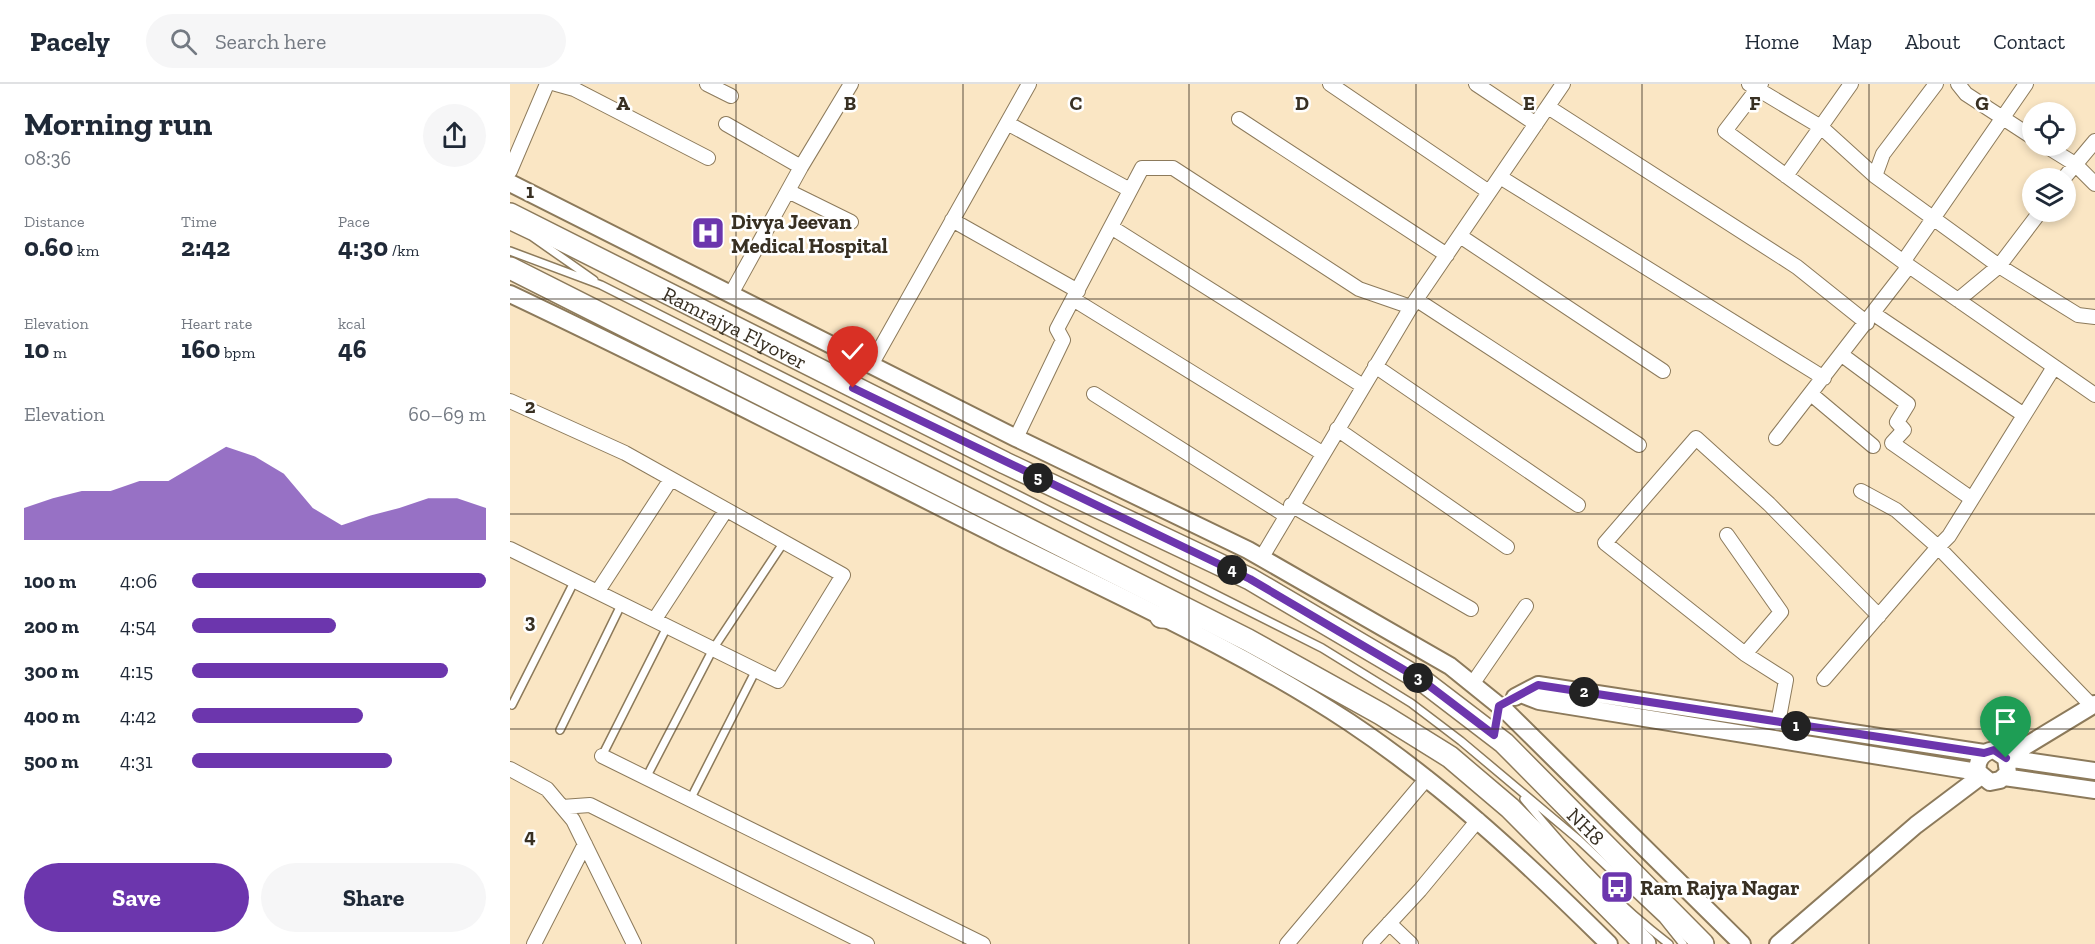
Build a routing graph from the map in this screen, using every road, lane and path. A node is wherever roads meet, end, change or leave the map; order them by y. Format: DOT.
graph roads {
  1 [pos="547,84"];
  2 [pos="556,84"];
  3 [pos="707,84"];
  4 [pos="851,84"];
  5 [pos="1029,84"];
  6 [pos="1330,84"];
  7 [pos="1476,84"];
  8 [pos="1563,84"];
  9 [pos="1851,84"];
  10 [pos="1936,84"];
  11 [pos="1958,84"];
  12 [pos="2026,84"];
  13 [pos="1756,85"];
  14 [pos="730,96"];
  15 [pos="1548,107"];
  16 [pos="2001,117"];
  17 [pos="1239,119"];
  18 [pos="1007,123"];
  19 [pos="726,124"];
  20 [pos="1536,124"];
  21 [pos="1821,127"];
  22 [pos="2022,131"];
  23 [pos="2095,141"];
  24 [pos="2062,156"];
  25 [pos="708,158"];
  26 [pos="2074,164"];
  27 [pos="801,167"];
  28 [pos="2071,168"];
  29 [pos="510,171"];
  30 [pos="1786,176"];
  31 [pos="1875,176"];
  32 [pos="1500,177"];
  33 [pos="510,183"];
  34 [pos="2095,183"];
  35 [pos="1130,190"];
  36 [pos="788,191"];
  37 [pos="1489,192"];
  38 [pos="510,214"];
  39 [pos="1932,218"];
  40 [pos="952,220"];
  41 [pos="851,222"];
  42 [pos="2032,222"];
  43 [pos="510,226"];
  44 [pos="1111,227"];
  45 [pos="1460,236"];
  46 [pos="510,251"];
  47 [pos="1447,255"];
  48 [pos="1906,264"];
  49 [pos="1999,266"];
  50 [pos="510,268"];
  51 [pos="601,285"];
  52 [pos="510,294"];
  53 [pos="731,294"];
  54 [pos="1076,295"];
  55 [pos="1958,300"];
  56 [pos="1414,304"];
  57 [pos="2095,317"];
  58 [pos="1871,318"];
  59 [pos="1842,355"];
  60 [pos="871,365"];
  61 [pos="1376,366"];
  62 [pos="2054,367"];
  63 [pos="1663,371"];
  64 [pos="1824,378"];
  65 [pos="1363,386"];
  66 [pos="2094,392"];
  67 [pos="1094,394"];
  68 [pos="1811,394"];
  69 [pos="510,401"];
  70 [pos="2024,415"];
  71 [pos="1337,429"];
  72 [pos="1016,438"];
  73 [pos="1776,438"];
  74 [pos="1638,445"];
  75 [pos="1873,446"];
  76 [pos="1322,453"];
  77 [pos="671,479"];
  78 [pos="1861,491"];
  79 [pos="1972,500"];
  80 [pos="1578,505"];
  81 [pos="726,510"];
  82 [pos="1288,510"];
  83 [pos="1727,535"];
  84 [pos="784,542"];
  85 [pos="1507,547"];
  86 [pos="1938,547"];
  87 [pos="510,549"];
  88 [pos="1262,557"];
  89 [pos="575,580"];
  90 [pos="598,591"];
  91 [pos="622,603"];
  92 [pos="1526,606"];
  93 [pos="1471,609"];
  94 [pos="1879,616"];
  95 [pos="1161,617"];
  96 [pos="655,619"];
  97 [pos="1207,620"];
  98 [pos="668,626"];
  99 [pos="713,649"];
  100 [pos="1744,654"];
  101 [pos="756,670"];
  102 [pos="1824,679"];
  103 [pos="1472,682"];
  104 [pos="1521,694"];
  105 [pos="512,705"];
  106 [pos="2093,705"];
  107 [pos="1499,706"];
  108 [pos="1779,723"];
  109 [pos="560,730"];
  110 [pos="1494,735"];
  111 [pos="1984,753"];
  112 [pos="602,756"];
  113 [pos="2006,758"];
  114 [pos="510,769"];
  115 [pos="2095,771"];
  116 [pos="1980,774"];
  117 [pos="648,777"];
  118 [pos="2004,777"];
  119 [pos="1427,778"];
  120 [pos="1513,785"];
  121 [pos="2095,790"];
  122 [pos="691,798"];
  123 [pos="562,807"];
  124 [pos="1478,820"];
  125 [pos="585,843"];
  126 [pos="1389,923"];
  127 [pos="966,940"];
  128 [pos="534,944"];
  129 [pos="634,944"];
  130 [pos="867,944"];
  131 [pos="983,944"];
  132 [pos="1287,944"];
  133 [pos="1370,944"];
  134 [pos="1411,944"];
  135 [pos="1609,944"];
  136 [pos="1645,944"];
  137 [pos="1669,944"];
  138 [pos="1683,944"];
  139 [pos="1703,944"];
  140 [pos="1742,944"];
  141 [pos="1778,944"];
  1 -- 29 [label="street"];
  2 -- 25 [label="street"];
  3 -- 14 [label="street"];
  4 -- 27 [label="street"];
  5 -- 18 [label="street"];
  6 -- 37 [label="street"];
  7 -- 20 [label="street"];
  8 -- 15 [label="street"];
  9 -- 21 [label="street"];
  10 -- 31 [label="street"];
  11 -- 16 [label="street"];
  12 -- 16 [label="street"];
  13 -- 21 [label="street"];
  13 -- 30 [label="street"];
  15 -- 20 [label="street"];
  15 -- 58 [label="street"];
  16 -- 22 [label="street"];
  16 -- 39 [label="street"];
  17 -- 47 [label="street"];
  18 -- 35 [label="street"];
  18 -- 40 [label="street"];
  19 -- 27 [label="street"];
  20 -- 32 [label="street"];
  21 -- 30 [label="street"];
  21 -- 31 [label="street"];
  23 -- 26 [label="street"];
  24 -- 26 [label="street"];
  26 -- 28 [label="street"];
  26 -- 34 [label="street"];
  27 -- 36 [label="street"];
  30 -- 48 [label="street"];
  31 -- 39 [label="street"];
  32 -- 37 [label="street"];
  32 -- 64 [label="street"];
  33 -- 53 [label="street"];
  35 -- 44 [label="street"];
  35 -- 56 [label="street"];
  36 -- 41 [label="street"];
  36 -- 53 [label="street"];
  37 -- 45 [label="street"];
  38 -- 110 [label="main road, Ramrajya Flyover"];
  39 -- 48 [label="street"];
  39 -- 49 [label="street"];
  40 -- 54 [label="street"];
  40 -- 60 [label="street"];
  42 -- 49 [label="street"];
  43 -- 51 [label="lane"];
  44 -- 54 [label="street"];
  44 -- 65 [label="street"];
  45 -- 47 [label="street"];
  45 -- 63 [label="street"];
  46 -- 51 [label="lane"];
  47 -- 56 [label="street"];
  48 -- 55 [label="street"];
  48 -- 58 [label="street"];
  49 -- 55 [label="street"];
  49 -- 57 [label="street"];
  50 -- 97 [label="main road"];
  51 -- 120 [label="lane"];
  52 -- 95 [label="street"];
  53 -- 60 [label="street"];
  54 -- 72 [label="street"];
  54 -- 76 [label="street"];
  55 -- 62 [label="street"];
  56 -- 61 [label="street"];
  56 -- 74 [label="street"];
  58 -- 59 [label="street"];
  58 -- 70 [label="street"];
  59 -- 64 [label="street"];
  59 -- 79 [label="street"];
  60 -- 72 [label="street"];
  61 -- 65 [label="street"];
  61 -- 80 [label="street"];
  62 -- 66 [label="street"];
  62 -- 70 [label="street"];
  64 -- 68 [label="street"];
  65 -- 71 [label="street"];
  67 -- 82 [label="street"];
  68 -- 73 [label="street"];
  68 -- 75 [label="street"];
  69 -- 77 [label="street"];
  70 -- 79 [label="street"];
  71 -- 76 [label="street"];
  71 -- 85 [label="street"];
  72 -- 88 [label="street"];
  76 -- 82 [label="street"];
  77 -- 81 [label="street"];
  77 -- 90 [label="street"];
  78 -- 86 [label="street"];
  79 -- 86 [label="street"];
  81 -- 84 [label="street"];
  81 -- 96 [label="street"];
  82 -- 88 [label="street"];
  82 -- 93 [label="street"];
  83 -- 100 [label="street"];
  84 -- 99 [label="lane"];
  84 -- 101 [label="street"];
  86 -- 94 [label="street"];
  86 -- 106 [label="street"];
  87 -- 89 [label="street"];
  88 -- 103 [label="street"];
  89 -- 90 [label="street"];
  89 -- 105 [label="lane"];
  90 -- 91 [label="street"];
  91 -- 96 [label="street"];
  91 -- 109 [label="lane"];
  92 -- 103 [label="street"];
  94 -- 100 [label="street"];
  94 -- 102 [label="street"];
  95 -- 97 [label="main road"];
  95 -- 119 [label="street"];
  96 -- 98 [label="street"];
  97 -- 136 [label="main road"];
  98 -- 99 [label="street"];
  98 -- 112 [label="lane"];
  99 -- 101 [label="street"];
  99 -- 117 [label="lane"];
  100 -- 108 [label="street"];
  101 -- 122 [label="lane"];
  103 -- 107 [label="street"];
  104 -- 107 [label="street"];
  104 -- 108 [label="street"];
  104 -- 116 [label="street"];
  106 -- 113 [label="street"];
  107 -- 110 [label="street"];
  107 -- 140 [label="street"];
  108 -- 111 [label="street"];
  110 -- 139 [label="main road, NH8"];
  111 -- 113 [label="street"];
  111 -- 116 [label="street"];
  112 -- 117 [label="street"];
  113 -- 115 [label="street"];
  113 -- 118 [label="street"];
  114 -- 123 [label="street"];
  116 -- 118 [label="street"];
  116 -- 141 [label="street"];
  117 -- 122 [label="street"];
  118 -- 121 [label="street"];
  119 -- 124 [label="street"];
  119 -- 132 [label="street"];
  120 -- 137 [label="lane"];
  120 -- 138 [label="lane"];
  122 -- 127 [label="street"];
  123 -- 125 [label="street"];
  123 -- 130 [label="street"];
  124 -- 126 [label="street"];
  124 -- 135 [label="street"];
  125 -- 128 [label="street"];
  125 -- 129 [label="street"];
  126 -- 133 [label="street"];
  126 -- 134 [label="street"];
  127 -- 131 [label="street"];
}
